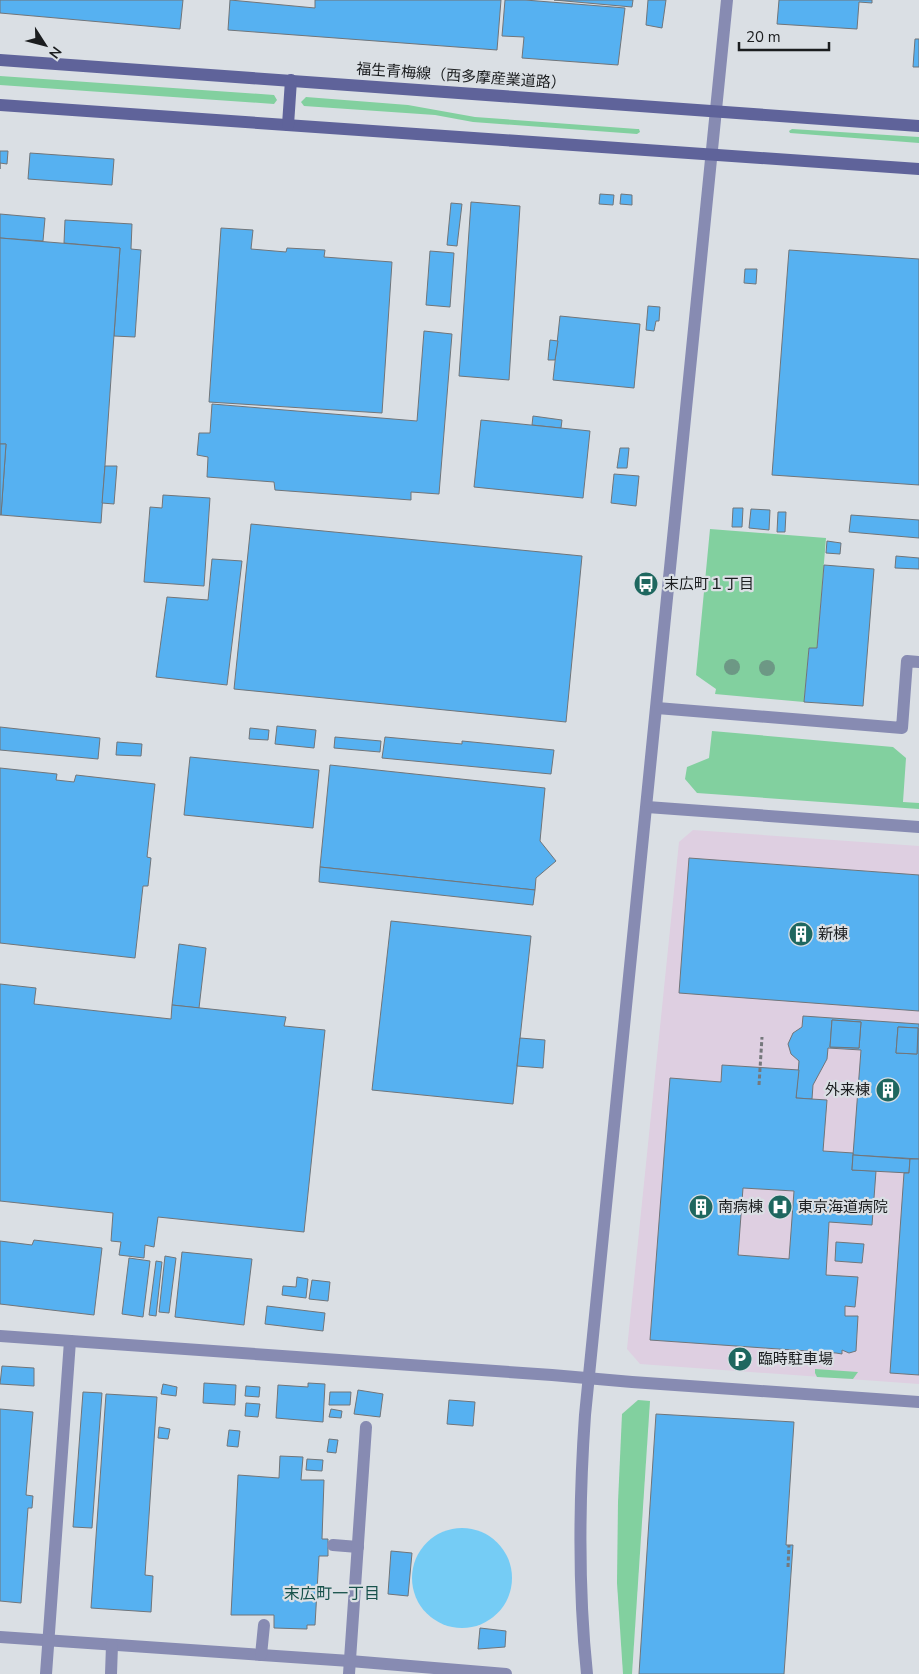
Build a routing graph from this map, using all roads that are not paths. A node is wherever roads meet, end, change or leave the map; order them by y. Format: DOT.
graph roads {
  1 [pos="727,0"];
  2 [pos="0,60"];
  3 [pos="291,80"];
  4 [pos="0,104"];
  5 [pos="716,112"];
  6 [pos="288,126"];
  7 [pos="919,126"];
  8 [pos="712,155"];
  9 [pos="919,169"];
  10 [pos="919,662"];
  11 [pos="656,708"];
  12 [pos="647,807"];
  13 [pos="919,827"];
  14 [pos="0,1336"];
  15 [pos="70,1341"];
  16 [pos="589,1378"];
  17 [pos="919,1402"];
  18 [pos="366,1427"];
  19 [pos="333,1545"];
  20 [pos="358,1547"];
  21 [pos="264,1625"];
  22 [pos="0,1637"];
  23 [pos="49,1640"];
  24 [pos="112,1645"];
  25 [pos="261,1655"];
  26 [pos="349,1668"];
  27 [pos="46,1674"];
  28 [pos="111,1674"];
  29 [pos="506,1674"];
  30 [pos="587,1674"];
  1 -- 5 [label="street"];
  2 -- 3 [label="main road, 福生青梅線（西多摩産業道路）"];
  3 -- 5 [label="main road, 福生青梅線（西多摩産業道路）"];
  3 -- 6 [label="main road"];
  4 -- 6 [label="main road"];
  5 -- 7 [label="main road, 福生青梅線（西多摩産業道路）"];
  5 -- 8 [label="street"];
  6 -- 8 [label="main road"];
  8 -- 9 [label="main road"];
  8 -- 11 [label="street"];
  10 -- 11 [label="street"];
  11 -- 12 [label="street"];
  12 -- 13 [label="street"];
  12 -- 16 [label="street"];
  14 -- 15 [label="street"];
  15 -- 16 [label="street"];
  15 -- 23 [label="street"];
  16 -- 17 [label="street"];
  16 -- 30 [label="street"];
  18 -- 20 [label="street"];
  19 -- 20 [label="street"];
  20 -- 26 [label="street"];
  21 -- 25 [label="street"];
  22 -- 23 [label="street"];
  23 -- 24 [label="street"];
  23 -- 27 [label="street"];
  24 -- 25 [label="street"];
  24 -- 28 [label="street"];
  25 -- 26 [label="street"];
  26 -- 29 [label="street"];
}
